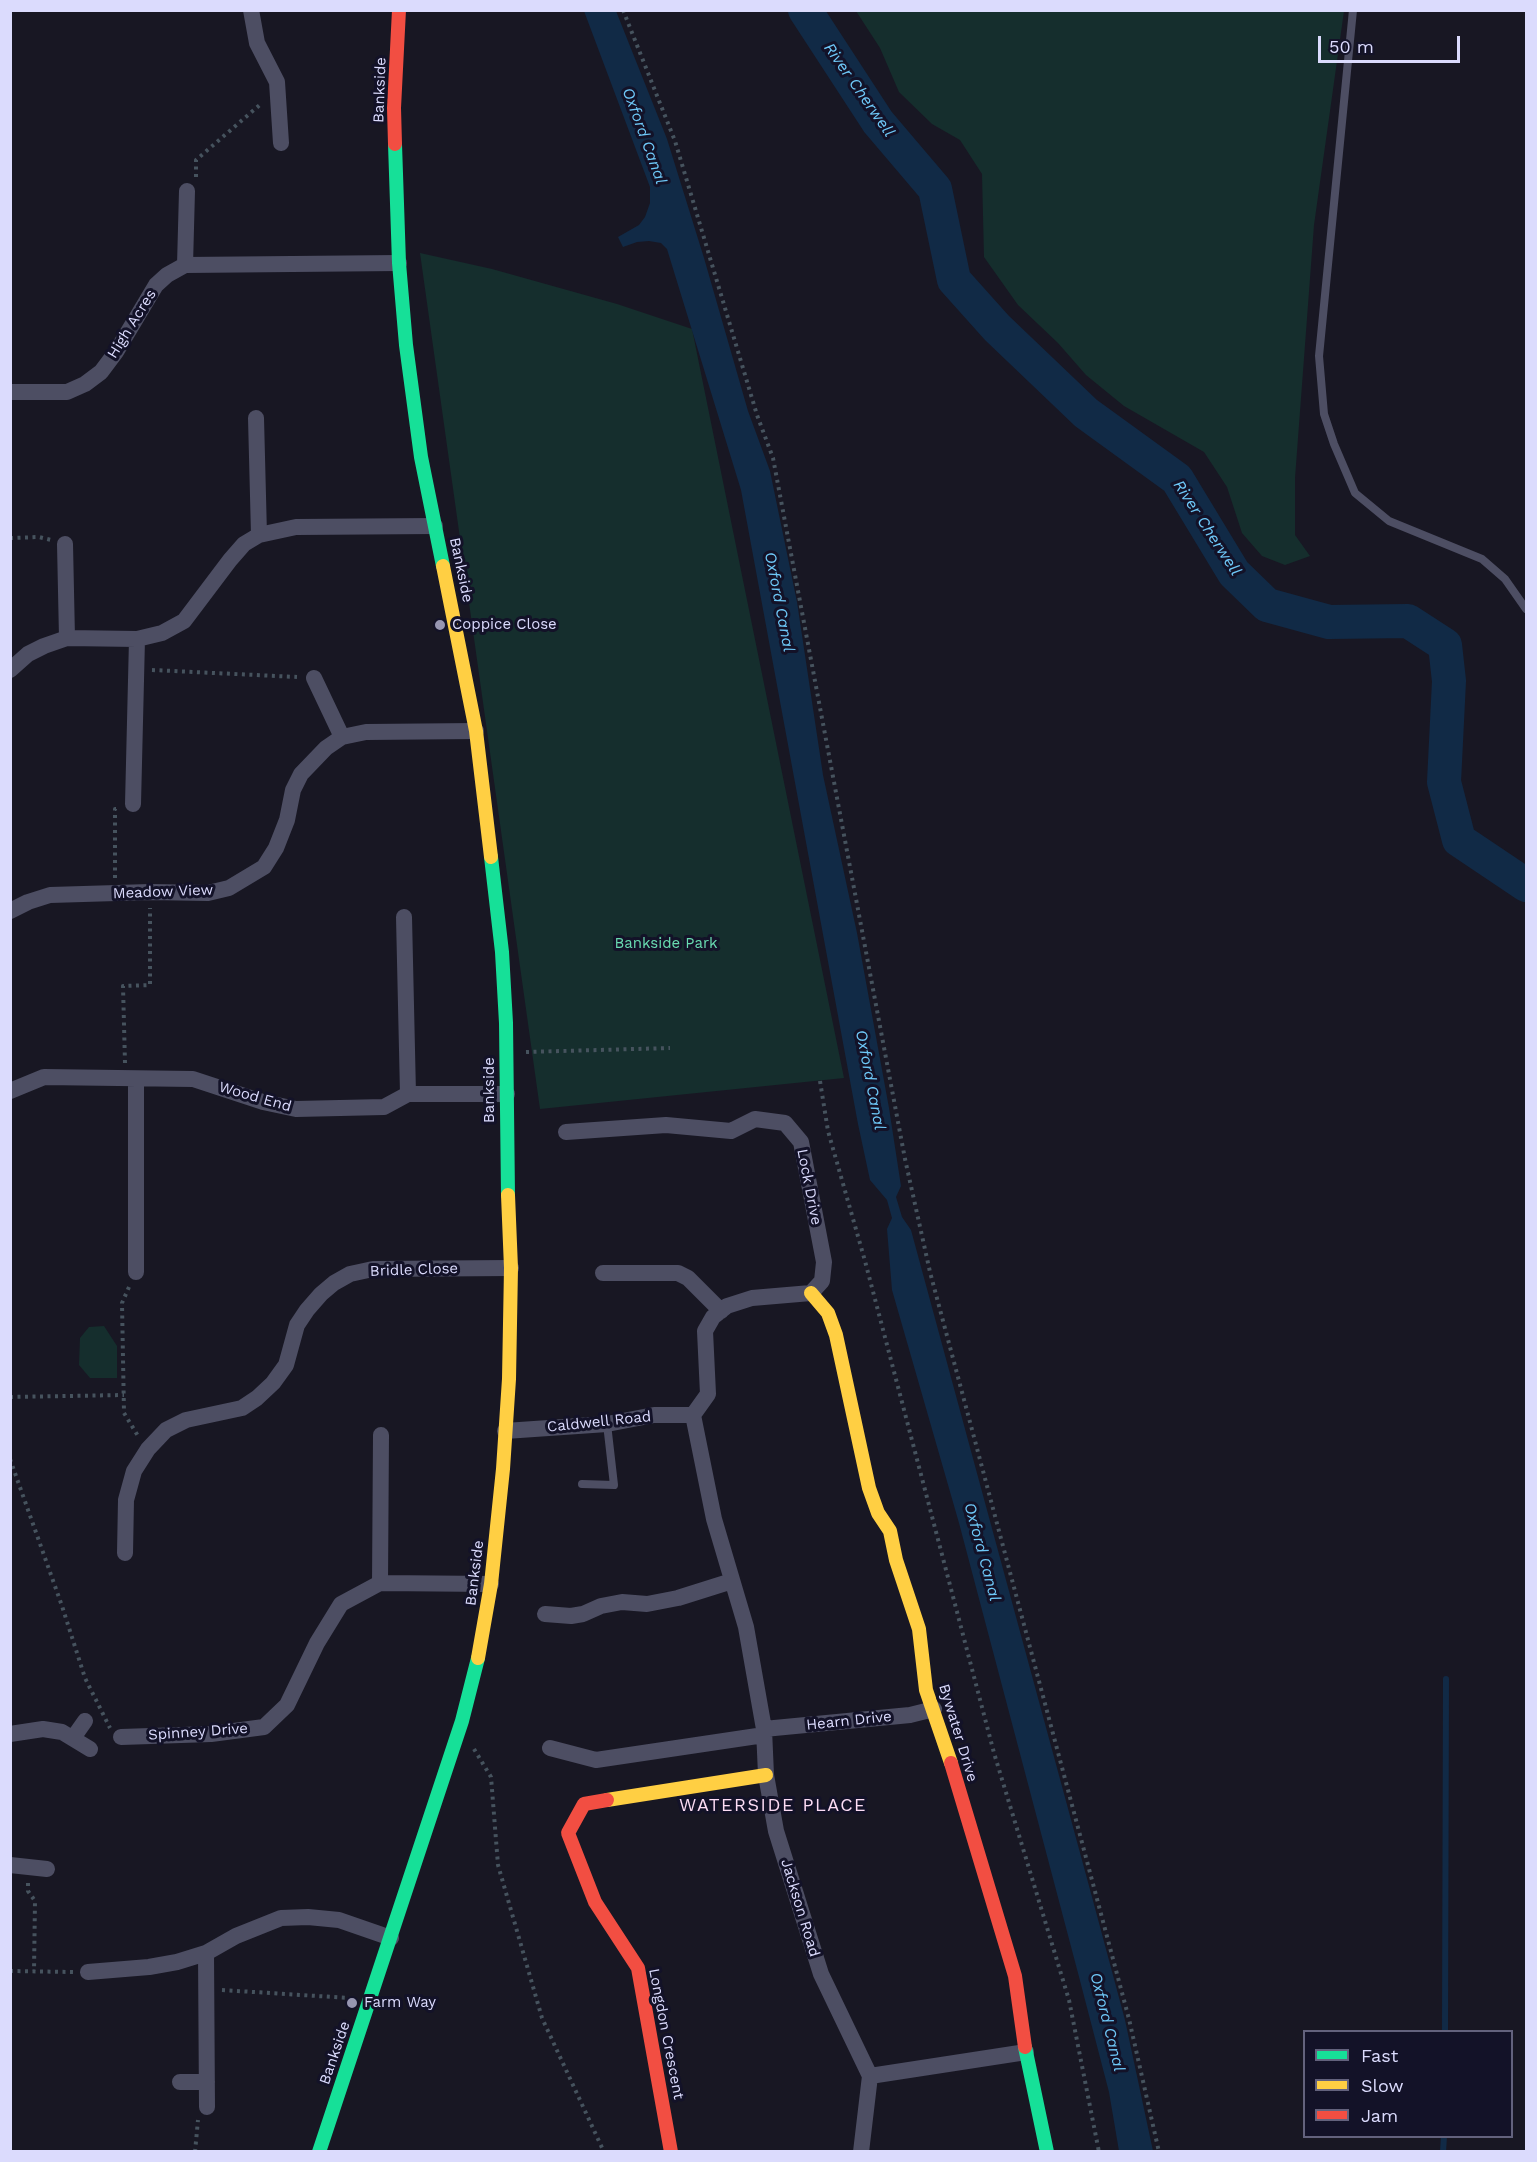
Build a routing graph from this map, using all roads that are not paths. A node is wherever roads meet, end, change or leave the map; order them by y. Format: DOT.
graph roads {
  1 [pos="251,10"];
  2 [pos="399,10"];
  3 [pos="1353,10"];
  4 [pos="281,143"];
  5 [pos="187,190"];
  6 [pos="399,263"];
  7 [pos="185,265"];
  8 [pos="10,392"];
  9 [pos="256,418"];
  10 [pos="435,526"];
  11 [pos="259,536"];
  12 [pos="64,544"];
  13 [pos="1527,609"];
  14 [pos="67,638"];
  15 [pos="136,639"];
  16 [pos="10,670"];
  17 [pos="314,678"];
  18 [pos="476,731"];
  19 [pos="342,737"];
  20 [pos="133,804"];
  21 [pos="10,911"];
  22 [pos="404,917"];
  23 [pos="130,1079"];
  24 [pos="10,1091"];
  25 [pos="408,1094"];
  26 [pos="507,1094"];
  27 [pos="567,1132"];
  28 [pos="511,1268"];
  29 [pos="136,1272"];
  30 [pos="603,1273"];
  31 [pos="811,1293"];
  32 [pos="721,1311"];
  33 [pos="697,1410"];
  34 [pos="607,1424"];
  35 [pos="505,1431"];
  36 [pos="381,1435"];
  37 [pos="582,1484"];
  38 [pos="125,1553"];
  39 [pos="732,1581"];
  40 [pos="380,1583"];
  41 [pos="491,1584"];
  42 [pos="545,1614"];
  43 [pos="934,1709"];
  44 [pos="85,1721"];
  45 [pos="764,1732"];
  46 [pos="116,1733"];
  47 [pos="10,1734"];
  48 [pos="73,1738"];
  49 [pos="550,1748"];
  50 [pos="90,1749"];
  51 [pos="766,1775"];
  52 [pos="10,1865"];
  53 [pos="47,1869"];
  54 [pos="391,1938"];
  55 [pos="206,1953"];
  56 [pos="88,1972"];
  57 [pos="1026,2052"];
  58 [pos="870,2076"];
  59 [pos="180,2082"];
  60 [pos="207,2082"];
  61 [pos="207,2107"];
  62 [pos="319,2151"];
  63 [pos="672,2151"];
  64 [pos="861,2151"];
  65 [pos="1047,2151"];
  1 -- 4 [label="street"];
  2 -- 6 [label="street, Bankside"];
  3 -- 13 [label="lane"];
  5 -- 7 [label="street"];
  6 -- 7 [label="street"];
  6 -- 10 [label="street, Bankside"];
  7 -- 8 [label="street, High Acres"];
  9 -- 11 [label="street"];
  10 -- 11 [label="street"];
  10 -- 18 [label="street, Bankside"];
  11 -- 15 [label="street"];
  12 -- 14 [label="street"];
  14 -- 15 [label="street"];
  14 -- 16 [label="street"];
  15 -- 20 [label="street"];
  17 -- 19 [label="street"];
  18 -- 19 [label="street, Meadow View"];
  18 -- 26 [label="street, Bankside"];
  19 -- 21 [label="street, Meadow View"];
  22 -- 25 [label="street"];
  23 -- 24 [label="street, Wood End"];
  23 -- 25 [label="street, Wood End"];
  23 -- 29 [label="street"];
  25 -- 26 [label="street, Wood End"];
  26 -- 28 [label="street, Bankside"];
  27 -- 31 [label="street, Lock Drive"];
  28 -- 35 [label="street, Bankside"];
  28 -- 38 [label="street, Bridle Close"];
  30 -- 32 [label="street"];
  31 -- 32 [label="street"];
  31 -- 43 [label="street, Bywater Drive"];
  32 -- 33 [label="street"];
  33 -- 34 [label="street, Caldwell Road"];
  33 -- 39 [label="street"];
  34 -- 35 [label="street, Caldwell Road"];
  34 -- 37 [label="lane"];
  35 -- 41 [label="street, Bankside"];
  36 -- 40 [label="street"];
  39 -- 42 [label="street"];
  39 -- 45 [label="street"];
  40 -- 41 [label="street, Spinney Drive"];
  40 -- 46 [label="street, Spinney Drive"];
  41 -- 54 [label="street, Bankside"];
  43 -- 45 [label="street, Hearn Drive"];
  43 -- 57 [label="street, Bywater Drive"];
  44 -- 48 [label="street"];
  45 -- 49 [label="street, Hearn Drive"];
  45 -- 51 [label="street, Jackson Road"];
  47 -- 48 [label="street"];
  48 -- 50 [label="street"];
  51 -- 58 [label="street, Jackson Road"];
  51 -- 63 [label="street, Longdon Crescent"];
  52 -- 53 [label="street"];
  54 -- 55 [label="street"];
  54 -- 62 [label="street, Bankside"];
  55 -- 56 [label="street"];
  55 -- 60 [label="street"];
  57 -- 58 [label="street"];
  57 -- 65 [label="street, Bywater Drive"];
  58 -- 64 [label="street"];
  59 -- 60 [label="street"];
  60 -- 61 [label="street"];
}
